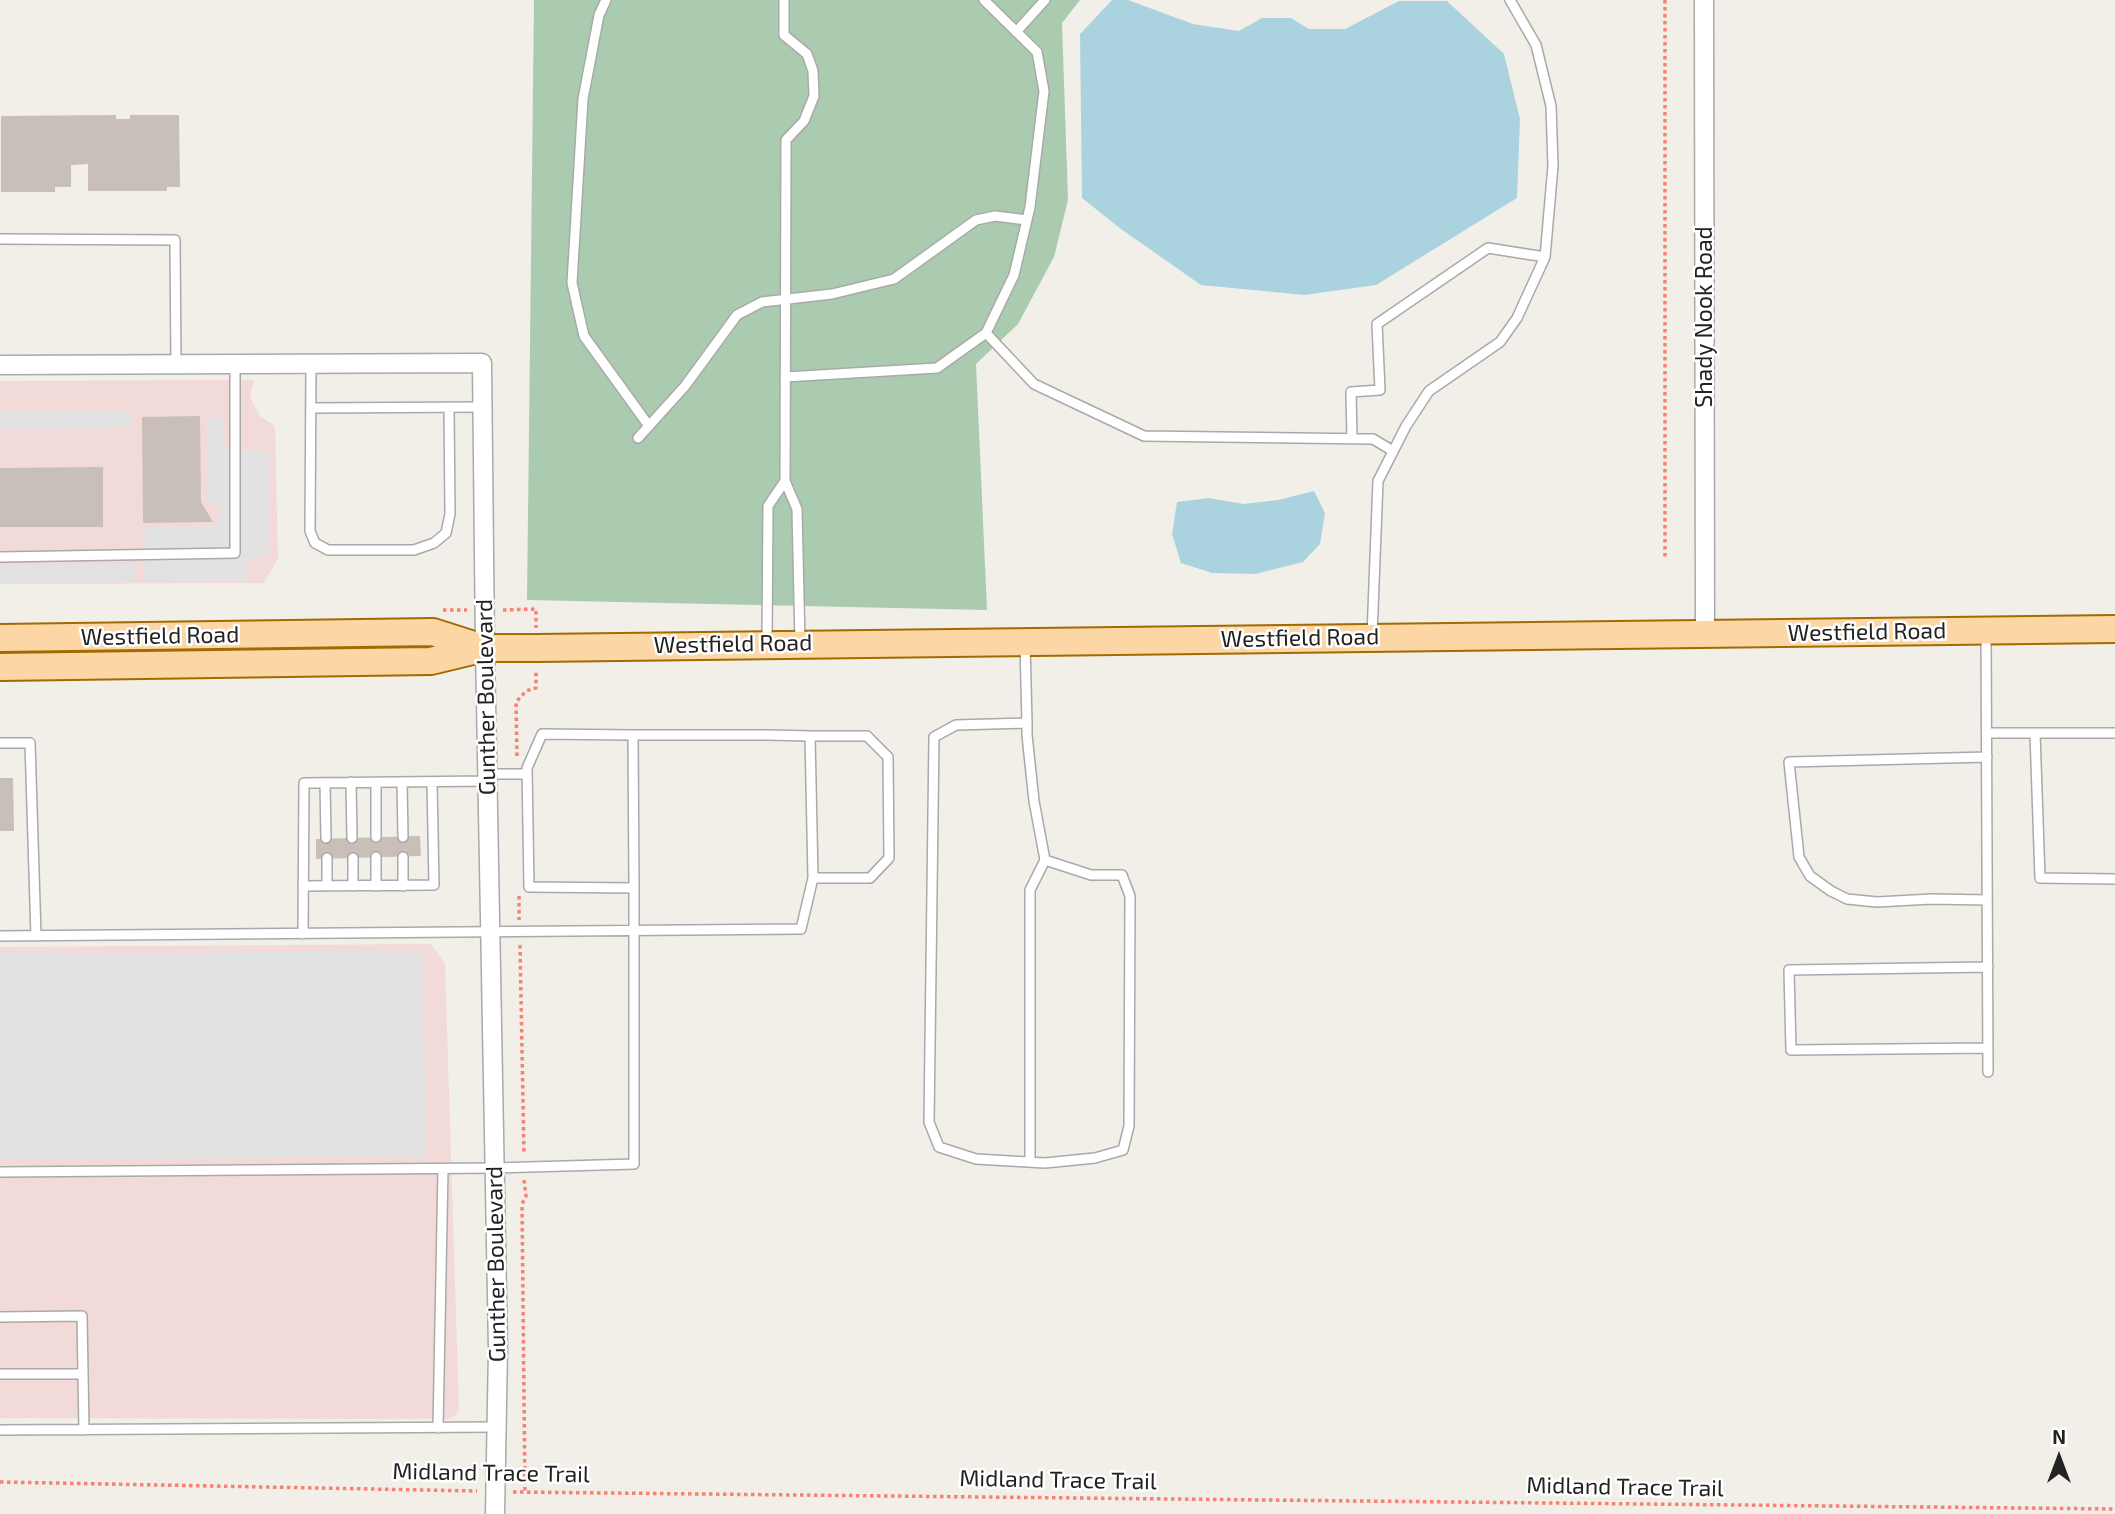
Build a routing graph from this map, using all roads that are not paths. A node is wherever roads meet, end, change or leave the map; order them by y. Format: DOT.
graph roads {
  1 [pos="606,0"];
  2 [pos="784,0"];
  3 [pos="984,0"];
  4 [pos="1045,0"];
  5 [pos="1510,0"];
  6 [pos="1704,0"];
  7 [pos="1016,32"];
  8 [pos="1027,220"];
  9 [pos="0,239"];
  10 [pos="1545,257"];
  11 [pos="786,300"];
  12 [pos="986,333"];
  13 [pos="176,364"];
  14 [pos="235,364"];
  15 [pos="311,364"];
  16 [pos="0,365"];
  17 [pos="785,377"];
  18 [pos="449,407"];
  19 [pos="483,407"];
  20 [pos="311,408"];
  21 [pos="649,426"];
  22 [pos="638,438"];
  23 [pos="1352,439"];
  24 [pos="1393,451"];
  25 [pos="785,481"];
  26 [pos="0,557"];
  27 [pos="2115,629"];
  28 [pos="1986,631"];
  29 [pos="1705,634"];
  30 [pos="0,638"];
  31 [pos="1371,638"];
  32 [pos="1025,641"];
  33 [pos="800,643"];
  34 [pos="767,644"];
  35 [pos="485,649"];
  36 [pos="0,667"];
  37 [pos="1027,723"];
  38 [pos="1987,733"];
  39 [pos="2035,733"];
  40 [pos="2115,733"];
  41 [pos="633,735"];
  42 [pos="810,736"];
  43 [pos="0,743"];
  44 [pos="1987,757"];
  45 [pos="527,774"];
  46 [pos="487,778"];
  47 [pos="351,782"];
  48 [pos="376,782"];
  49 [pos="402,782"];
  50 [pos="432,782"];
  51 [pos="325,783"];
  52 [pos="376,837"];
  53 [pos="403,837"];
  54 [pos="326,838"];
  55 [pos="352,838"];
  56 [pos="376,857"];
  57 [pos="403,857"];
  58 [pos="327,858"];
  59 [pos="352,858"];
  60 [pos="1045,860"];
  61 [pos="813,878"];
  62 [pos="2115,879"];
  63 [pos="327,886"];
  64 [pos="353,886"];
  65 [pos="376,886"];
  66 [pos="403,886"];
  67 [pos="303,887"];
  68 [pos="634,888"];
  69 [pos="1987,900"];
  70 [pos="633,931"];
  71 [pos="490,932"];
  72 [pos="303,934"];
  73 [pos="0,936"];
  74 [pos="36,936"];
  75 [pos="1988,967"];
  76 [pos="1988,1048"];
  77 [pos="1988,1072"];
  78 [pos="1030,1162"];
  79 [pos="495,1168"];
  80 [pos="443,1169"];
  81 [pos="0,1172"];
  82 [pos="0,1317"];
  83 [pos="0,1374"];
  84 [pos="83,1374"];
  85 [pos="497,1427"];
  86 [pos="438,1428"];
  87 [pos="0,1430"];
  88 [pos="84,1430"];
  89 [pos="495,1514"];
  1 -- 21 [label="lane"];
  2 -- 11 [label="lane"];
  3 -- 7 [label="lane"];
  4 -- 7 [label="lane"];
  5 -- 10 [label="lane"];
  6 -- 29 [label="street, Shady Nook Road"];
  7 -- 8 [label="lane"];
  8 -- 11 [label="lane"];
  8 -- 12 [label="lane"];
  9 -- 13 [label="lane"];
  10 -- 23 [label="lane"];
  10 -- 24 [label="lane"];
  11 -- 17 [label="lane"];
  11 -- 21 [label="lane"];
  12 -- 17 [label="lane"];
  12 -- 23 [label="lane"];
  13 -- 14 [label="street, Gunther Boulevard"];
  13 -- 16 [label="street, Gunther Boulevard"];
  14 -- 15 [label="street, Gunther Boulevard"];
  14 -- 26 [label="lane"];
  15 -- 19 [label="street, Gunther Boulevard"];
  15 -- 20 [label="lane"];
  17 -- 25 [label="lane"];
  18 -- 19 [label="lane"];
  18 -- 20 [label="lane"];
  18 -- 20 [label="lane"];
  19 -- 35 [label="street, Gunther Boulevard"];
  21 -- 22 [label="lane"];
  23 -- 24 [label="lane"];
  24 -- 31 [label="lane"];
  25 -- 33 [label="lane"];
  25 -- 34 [label="lane"];
  27 -- 28 [label="main road, Westfield Road"];
  28 -- 29 [label="main road, Westfield Road"];
  28 -- 38 [label="lane"];
  29 -- 31 [label="main road, Westfield Road"];
  30 -- 35 [label="main road, Westfield Road"];
  31 -- 32 [label="main road, Westfield Road"];
  32 -- 33 [label="main road, Westfield Road"];
  32 -- 37 [label="lane"];
  33 -- 34 [label="main road, Westfield Road"];
  34 -- 35 [label="main road, Westfield Road"];
  35 -- 36 [label="main road, Westfield Road"];
  35 -- 46 [label="street, Gunther Boulevard"];
  37 -- 60 [label="lane"];
  37 -- 78 [label="lane"];
  38 -- 39 [label="lane"];
  38 -- 44 [label="lane"];
  39 -- 40 [label="lane"];
  39 -- 62 [label="lane"];
  41 -- 42 [label="lane"];
  41 -- 45 [label="lane"];
  41 -- 68 [label="lane"];
  42 -- 61 [label="lane"];
  42 -- 61 [label="lane"];
  43 -- 74 [label="lane"];
  44 -- 69 [label="lane"];
  44 -- 69 [label="lane"];
  45 -- 46 [label="lane"];
  45 -- 68 [label="lane"];
  46 -- 50 [label="lane"];
  46 -- 71 [label="street, Gunther Boulevard"];
  47 -- 48 [label="lane"];
  47 -- 51 [label="lane"];
  47 -- 55 [label="lane"];
  48 -- 49 [label="lane"];
  48 -- 52 [label="lane"];
  49 -- 50 [label="lane"];
  49 -- 53 [label="lane"];
  50 -- 66 [label="lane"];
  51 -- 54 [label="lane"];
  51 -- 67 [label="lane"];
  56 -- 65 [label="lane"];
  57 -- 66 [label="lane"];
  58 -- 63 [label="lane"];
  59 -- 64 [label="lane"];
  60 -- 78 [label="lane"];
  60 -- 78 [label="lane"];
  61 -- 70 [label="lane"];
  63 -- 64 [label="lane"];
  63 -- 67 [label="lane"];
  64 -- 65 [label="lane"];
  65 -- 66 [label="lane"];
  67 -- 72 [label="lane"];
  68 -- 70 [label="lane"];
  69 -- 75 [label="lane"];
  70 -- 71 [label="lane"];
  70 -- 79 [label="lane"];
  71 -- 72 [label="lane"];
  71 -- 79 [label="street, Gunther Boulevard"];
  72 -- 74 [label="lane"];
  73 -- 74 [label="lane"];
  75 -- 76 [label="lane"];
  75 -- 76 [label="lane"];
  76 -- 77 [label="lane"];
  79 -- 80 [label="lane"];
  79 -- 85 [label="street, Gunther Boulevard"];
  80 -- 81 [label="lane"];
  80 -- 86 [label="lane"];
  82 -- 84 [label="lane"];
  83 -- 84 [label="lane"];
  84 -- 88 [label="lane"];
  85 -- 86 [label="lane"];
  85 -- 89 [label="street, Gunther Boulevard"];
  86 -- 88 [label="lane"];
  87 -- 88 [label="lane"];
}
